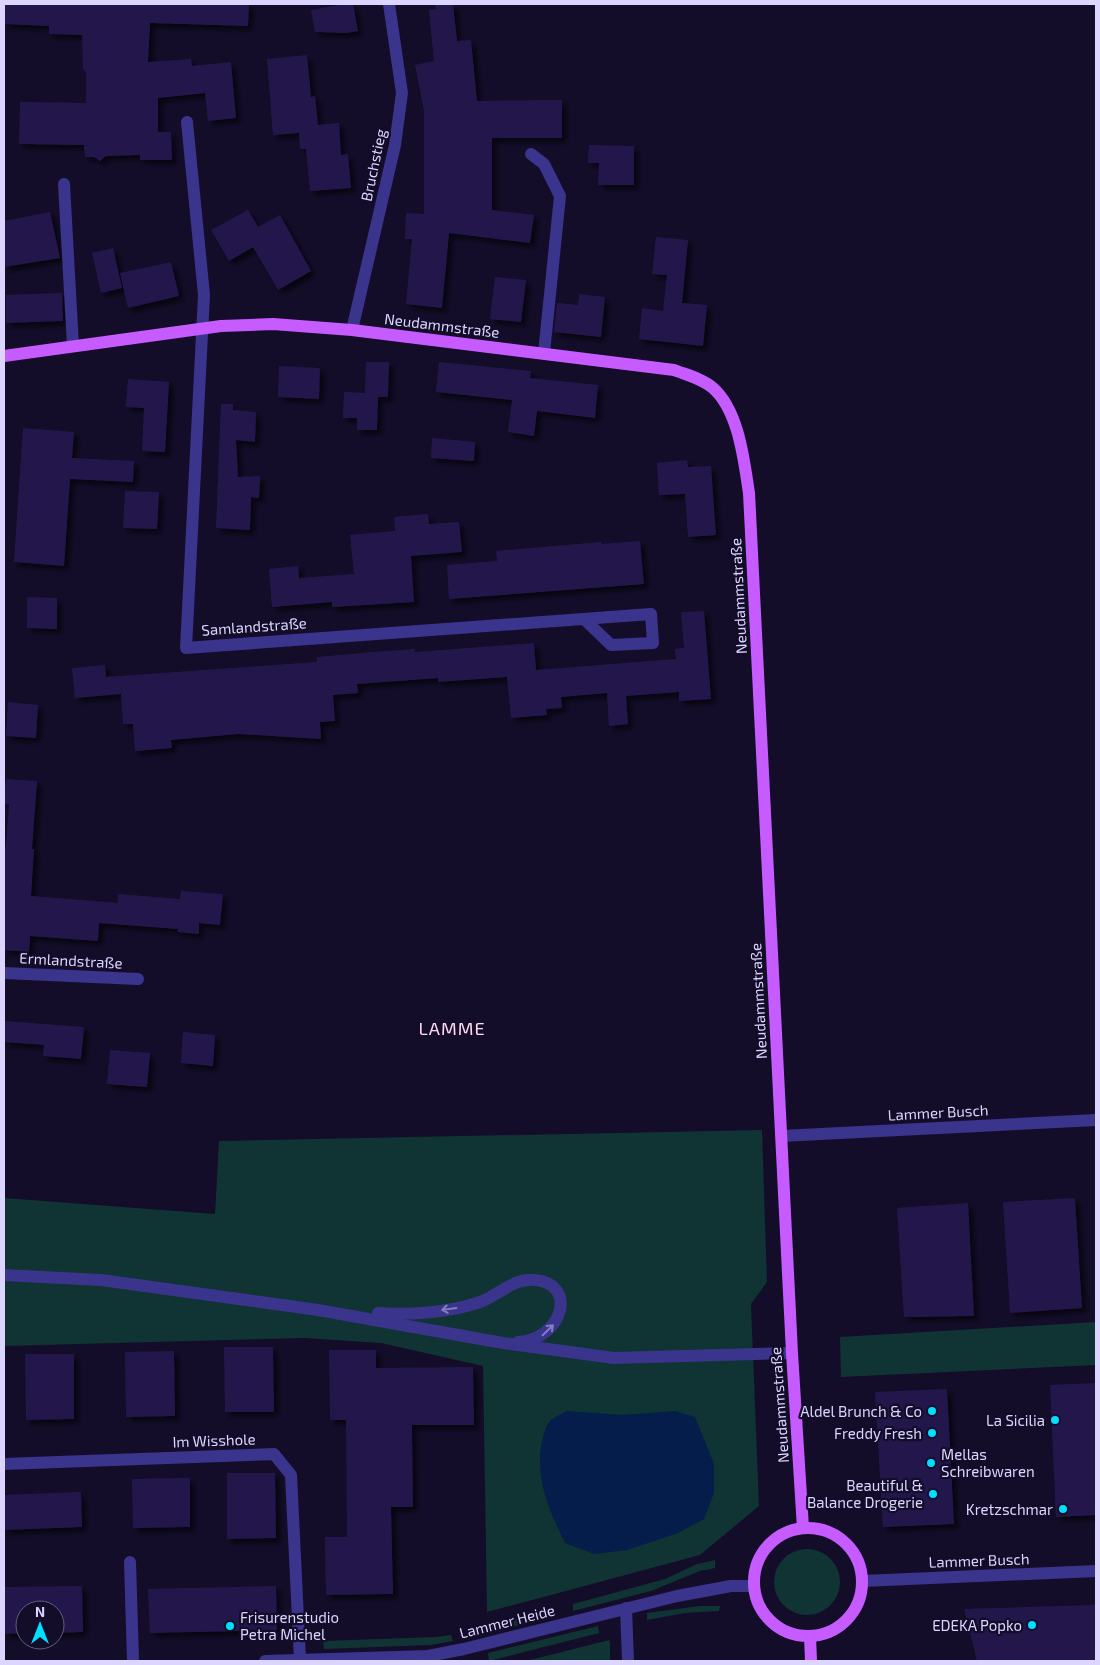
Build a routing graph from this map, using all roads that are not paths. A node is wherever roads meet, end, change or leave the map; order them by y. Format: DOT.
graph roads {
  1 [pos="389,4"];
  2 [pos="187,122"];
  3 [pos="531,154"];
  4 [pos="64,184"];
  5 [pos="202,328"];
  6 [pos="352,330"];
  7 [pos="74,346"];
  8 [pos="544,353"];
  9 [pos="4,356"];
  10 [pos="584,619"];
  11 [pos="4,973"];
  12 [pos="138,979"];
  13 [pos="1096,1120"];
  14 [pos="781,1136"];
  15 [pos="4,1275"];
  16 [pos="318,1310"];
  17 [pos="503,1343"];
  18 [pos="792,1353"];
  19 [pos="4,1464"];
  20 [pos="803,1528"];
  21 [pos="130,1562"];
  22 [pos="1096,1571"];
  23 [pos="862,1581"];
  24 [pos="754,1586"];
  25 [pos="626,1608"];
  26 [pos="810,1636"];
  27 [pos="464,1655"];
  28 [pos="300,1660"];
  29 [pos="134,1661"];
  30 [pos="265,1661"];
  31 [pos="628,1661"];
  32 [pos="811,1661"];
  1 -- 6 [label="street, Bruchstieg"];
  2 -- 5 [label="street"];
  3 -- 8 [label="street"];
  4 -- 7 [label="street"];
  5 -- 6 [label="main road, Neudammstraße"];
  5 -- 7 [label="main road, Neudammstraße"];
  5 -- 10 [label="street, Samlandstraße"];
  6 -- 8 [label="main road, Neudammstraße"];
  7 -- 9 [label="main road, Neudammstraße"];
  8 -- 14 [label="main road, Neudammstraße"];
  10 -- 10 [label="street, Samlandstraße"];
  11 -- 12 [label="street, Ermlandstraße"];
  13 -- 14 [label="street, Lammer Busch"];
  14 -- 18 [label="main road, Neudammstraße"];
  15 -- 16 [label="street"];
  16 -- 17 [label="street"];
  17 -- 16 [label="street, one-way"];
  17 -- 18 [label="street"];
  18 -- 20 [label="main road, Neudammstraße"];
  19 -- 28 [label="street, Im Wisshole"];
  20 -- 23 [label="main road"];
  20 -- 24 [label="main road"];
  21 -- 29 [label="street"];
  22 -- 23 [label="street, Lammer Busch"];
  23 -- 26 [label="main road"];
  24 -- 25 [label="street, Lammer Heide"];
  24 -- 26 [label="main road"];
  25 -- 27 [label="street, Lammer Heide"];
  25 -- 31 [label="street"];
  26 -- 32 [label="main road"];
  27 -- 28 [label="street, Lammer Heide"];
  28 -- 30 [label="street, Lammer Heide"];
}
